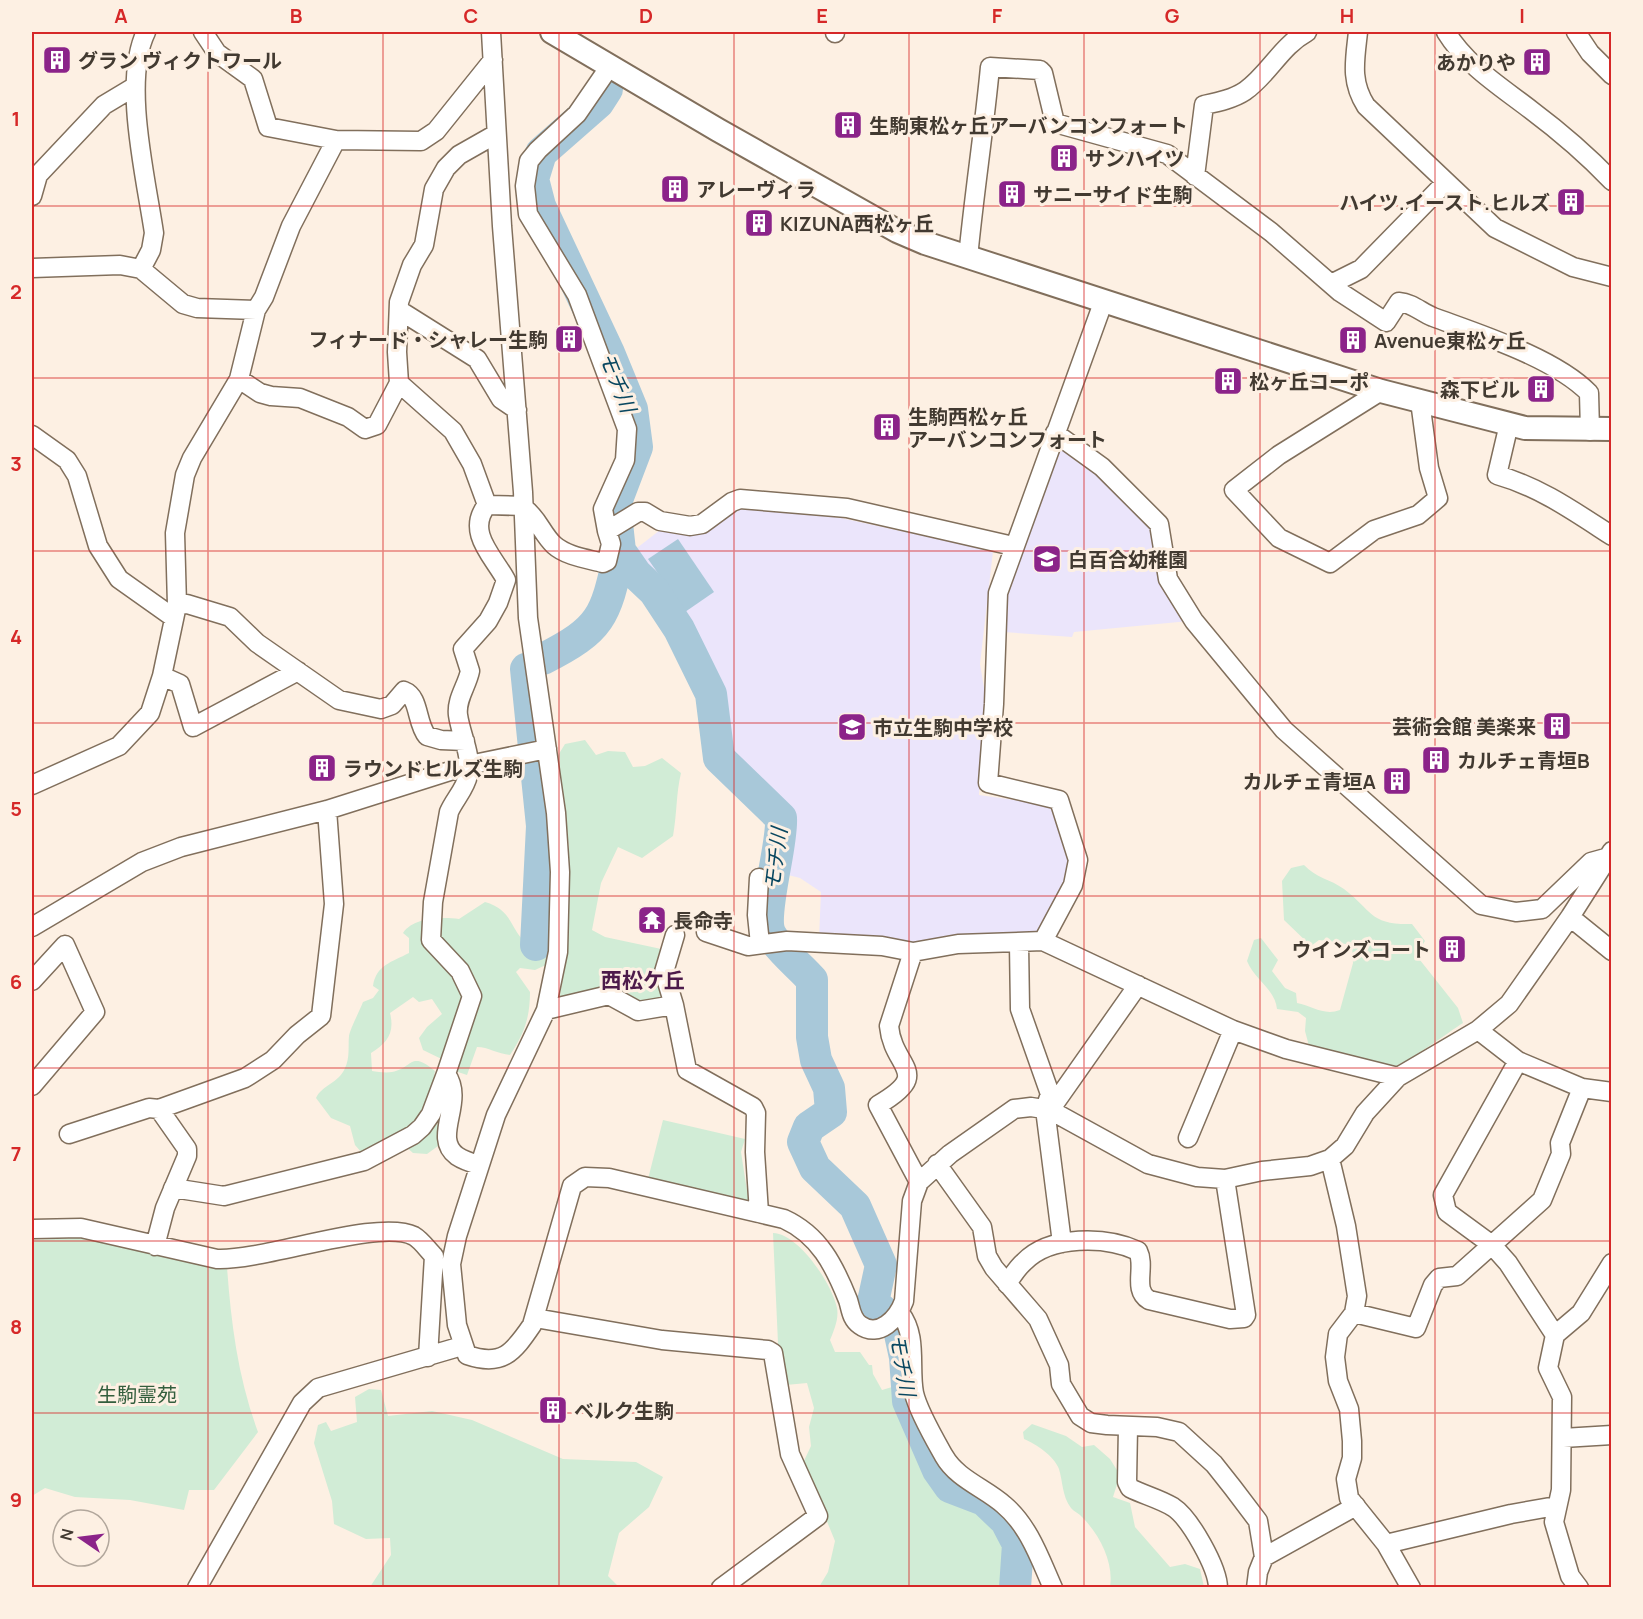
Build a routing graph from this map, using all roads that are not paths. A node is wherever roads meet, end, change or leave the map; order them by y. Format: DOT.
graph roads {
  1 [pos="146,32"];
  2 [pos="203,32"];
  3 [pos="490,32"];
  4 [pos="552,32"];
  5 [pos="1307,32"];
  6 [pos="1358,32"];
  7 [pos="1446,32"];
  8 [pos="1576,32"];
  9 [pos="493,60"];
  10 [pos="610,66"];
  11 [pos="1611,75"];
  12 [pos="134,87"];
  13 [pos="302,133"];
  14 [pos="496,134"];
  15 [pos="336,140"];
  16 [pos="321,166"];
  17 [pos="1195,176"];
  18 [pos="1611,181"];
  19 [pos="1445,183"];
  20 [pos="32,196"];
  21 [pos="968,258"];
  22 [pos="32,268"];
  23 [pos="141,269"];
  24 [pos="1611,277"];
  25 [pos="1333,283"];
  26 [pos="1104,300"];
  27 [pos="256,310"];
  28 [pos="399,310"];
  29 [pos="239,379"];
  30 [pos="399,383"];
  31 [pos="1381,391"];
  32 [pos="1420,401"];
  33 [pos="517,410"];
  34 [pos="1509,424"];
  35 [pos="1601,430"];
  36 [pos="1055,434"];
  37 [pos="32,435"];
  38 [pos="487,505"];
  39 [pos="524,507"];
  40 [pos="614,526"];
  41 [pos="1611,536"];
  42 [pos="1013,546"];
  43 [pos="176,611"];
  44 [pos="298,671"];
  45 [pos="162,676"];
  46 [pos="465,741"];
  47 [pos="539,751"];
  48 [pos="469,765"];
  49 [pos="32,784"];
  50 [pos="327,810"];
  51 [pos="1610,854"];
  52 [pos="759,878"];
  53 [pos="1570,917"];
  54 [pos="32,927"];
  55 [pos="706,932"];
  56 [pos="675,936"];
  57 [pos="1043,942"];
  58 [pos="762,944"];
  59 [pos="1019,944"];
  60 [pos="1611,951"];
  61 [pos="913,952"];
  62 [pos="32,981"];
  63 [pos="1138,985"];
  64 [pos="674,1005"];
  65 [pos="546,1011"];
  66 [pos="1233,1030"];
  67 [pos="1478,1030"];
  68 [pos="1518,1061"];
  69 [pos="446,1074"];
  70 [pos="1398,1077"];
  71 [pos="32,1086"];
  72 [pos="1581,1088"];
  73 [pos="1611,1092"];
  74 [pos="159,1109"];
  75 [pos="1048,1110"];
  76 [pos="69,1134"];
  77 [pos="1188,1138"];
  78 [pos="1330,1159"];
  79 [pos="937,1164"];
  80 [pos="479,1165"];
  81 [pos="1225,1179"];
  82 [pos="919,1182"];
  83 [pos="173,1188"];
  84 [pos="759,1213"];
  85 [pos="32,1229"];
  86 [pos="1062,1243"];
  87 [pos="1492,1245"];
  88 [pos="155,1246"];
  89 [pos="1611,1263"];
  90 [pos="1007,1284"];
  91 [pos="900,1313"];
  92 [pos="1354,1313"];
  93 [pos="535,1317"];
  94 [pos="1555,1335"];
  95 [pos="462,1346"];
  96 [pos="428,1357"];
  97 [pos="1128,1426"];
  98 [pos="1611,1435"];
  99 [pos="1563,1438"];
  100 [pos="1356,1506"];
  101 [pos="1556,1506"];
  102 [pos="1386,1544"];
  103 [pos="1264,1557"];
  104 [pos="197,1587"];
  105 [pos="721,1587"];
  106 [pos="1053,1587"];
  107 [pos="1218,1587"];
  108 [pos="1256,1587"];
  109 [pos="1411,1587"];
  110 [pos="1579,1587"];
  1 -- 12 [label="street"];
  2 -- 13 [label="street"];
  3 -- 9 [label="street"];
  4 -- 10 [label="street"];
  5 -- 17 [label="street"];
  6 -- 19 [label="street"];
  7 -- 18 [label="street"];
  8 -- 11 [label="street"];
  9 -- 14 [label="street"];
  9 -- 15 [label="street"];
  10 -- 21 [label="street"];
  10 -- 40 [label="street"];
  12 -- 20 [label="street"];
  12 -- 23 [label="street"];
  13 -- 15 [label="street"];
  13 -- 16 [label="street"];
  14 -- 28 [label="street"];
  14 -- 33 [label="street"];
  15 -- 16 [label="street"];
  16 -- 27 [label="street"];
  17 -- 21 [label="street"];
  17 -- 25 [label="street"];
  19 -- 24 [label="street"];
  19 -- 25 [label="street"];
  21 -- 26 [label="street"];
  22 -- 23 [label="street"];
  23 -- 27 [label="street"];
  25 -- 35 [label="street"];
  26 -- 31 [label="street"];
  26 -- 36 [label="street"];
  27 -- 29 [label="street"];
  28 -- 30 [label="street"];
  28 -- 33 [label="street"];
  29 -- 30 [label="street"];
  29 -- 43 [label="street"];
  30 -- 38 [label="street"];
  31 -- 32 [label="street"];
  31 -- 32 [label="street"];
  32 -- 34 [label="street"];
  33 -- 39 [label="street"];
  34 -- 35 [label="street"];
  34 -- 41 [label="street"];
  36 -- 42 [label="street"];
  36 -- 51 [label="street"];
  37 -- 43 [label="street"];
  38 -- 39 [label="street"];
  38 -- 46 [label="street"];
  39 -- 40 [label="street"];
  39 -- 47 [label="street"];
  40 -- 42 [label="street"];
  42 -- 57 [label="street"];
  43 -- 44 [label="street"];
  43 -- 45 [label="street"];
  44 -- 45 [label="street"];
  44 -- 46 [label="street"];
  45 -- 49 [label="street"];
  46 -- 48 [label="street"];
  47 -- 48 [label="street"];
  47 -- 65 [label="street"];
  48 -- 50 [label="street"];
  48 -- 69 [label="street"];
  50 -- 54 [label="street"];
  50 -- 74 [label="street"];
  51 -- 53 [label="street"];
  52 -- 58 [label="street"];
  53 -- 60 [label="street"];
  53 -- 67 [label="street"];
  55 -- 58 [label="street"];
  56 -- 64 [label="street"];
  57 -- 59 [label="street"];
  57 -- 63 [label="street"];
  58 -- 61 [label="street"];
  59 -- 61 [label="street"];
  59 -- 75 [label="street"];
  61 -- 82 [label="street"];
  62 -- 71 [label="street"];
  63 -- 66 [label="street"];
  63 -- 75 [label="street"];
  64 -- 65 [label="street"];
  64 -- 84 [label="street"];
  65 -- 80 [label="street"];
  66 -- 70 [label="street"];
  66 -- 77 [label="street"];
  67 -- 68 [label="street"];
  67 -- 70 [label="street"];
  68 -- 72 [label="street"];
  68 -- 87 [label="street"];
  69 -- 80 [label="street"];
  69 -- 83 [label="street"];
  70 -- 78 [label="street"];
  72 -- 73 [label="street"];
  72 -- 87 [label="street"];
  74 -- 76 [label="street"];
  74 -- 83 [label="street"];
  75 -- 79 [label="street"];
  75 -- 81 [label="street"];
  75 -- 86 [label="street"];
  78 -- 81 [label="street"];
  78 -- 92 [label="street"];
  79 -- 82 [label="street"];
  79 -- 90 [label="street"];
  80 -- 95 [label="street"];
  81 -- 86 [label="street"];
  82 -- 91 [label="street"];
  83 -- 88 [label="street"];
  84 -- 91 [label="street"];
  84 -- 93 [label="street"];
  85 -- 88 [label="street"];
  86 -- 90 [label="street"];
  87 -- 92 [label="street"];
  87 -- 94 [label="street"];
  88 -- 96 [label="street"];
  89 -- 94 [label="street"];
  90 -- 97 [label="street"];
  91 -- 106 [label="street"];
  92 -- 100 [label="street"];
  93 -- 95 [label="street"];
  93 -- 105 [label="street"];
  94 -- 99 [label="street"];
  95 -- 96 [label="street"];
  96 -- 104 [label="street"];
  97 -- 103 [label="street"];
  97 -- 107 [label="street"];
  98 -- 99 [label="street"];
  99 -- 101 [label="street"];
  100 -- 102 [label="street"];
  100 -- 103 [label="street"];
  101 -- 102 [label="street"];
  101 -- 110 [label="street"];
  102 -- 109 [label="street"];
  103 -- 108 [label="street"];
}
